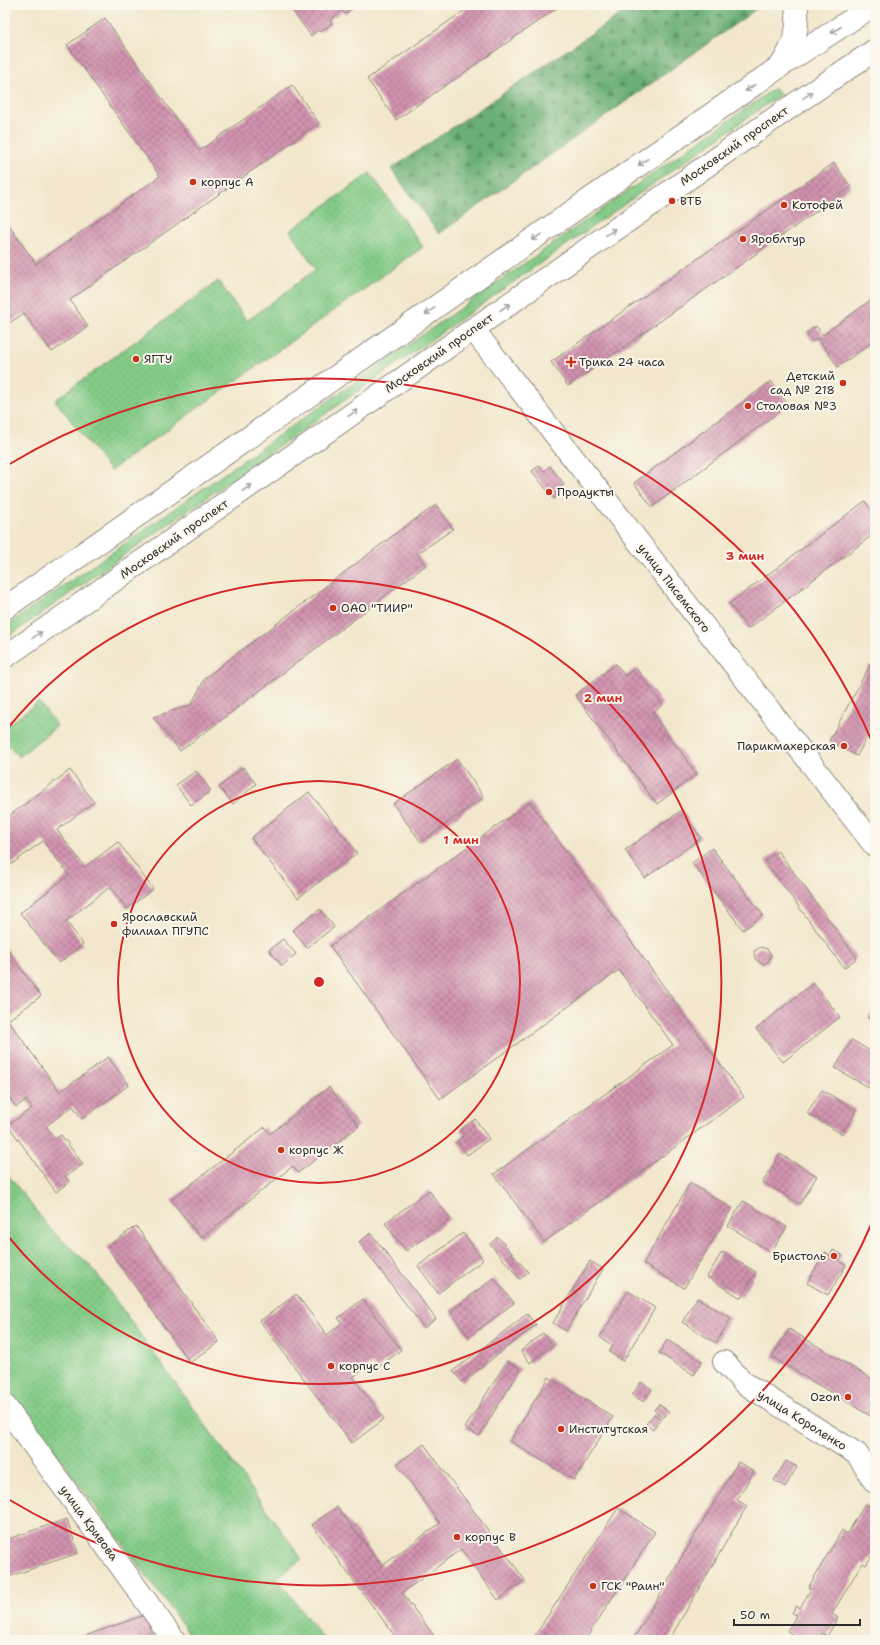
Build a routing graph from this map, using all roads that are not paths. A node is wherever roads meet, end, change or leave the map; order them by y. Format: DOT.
graph roads {
  1 [pos="796,5"];
  2 [pos="870,9"];
  3 [pos="875,50"];
  4 [pos="782,65"];
  5 [pos="473,329"];
  6 [pos="5,608"];
  7 [pos="5,657"];
  8 [pos="875,846"];
  9 [pos="724,1362"];
  10 [pos="5,1406"];
  11 [pos="875,1482"];
  12 [pos="174,1640"];
  1 -- 4 [label="main road"];
  2 -- 4 [label="main road, one-way"];
  5 -- 3 [label="main road, Московский проспект, one-way"];
  4 -- 6 [label="main road, one-way"];
  7 -- 5 [label="main road, Московский проспект, one-way"];
  5 -- 8 [label="main road, улица Писемского"];
  9 -- 11 [label="main road, улица Короленко"];
  10 -- 12 [label="main road, улица Кривова"];
}
